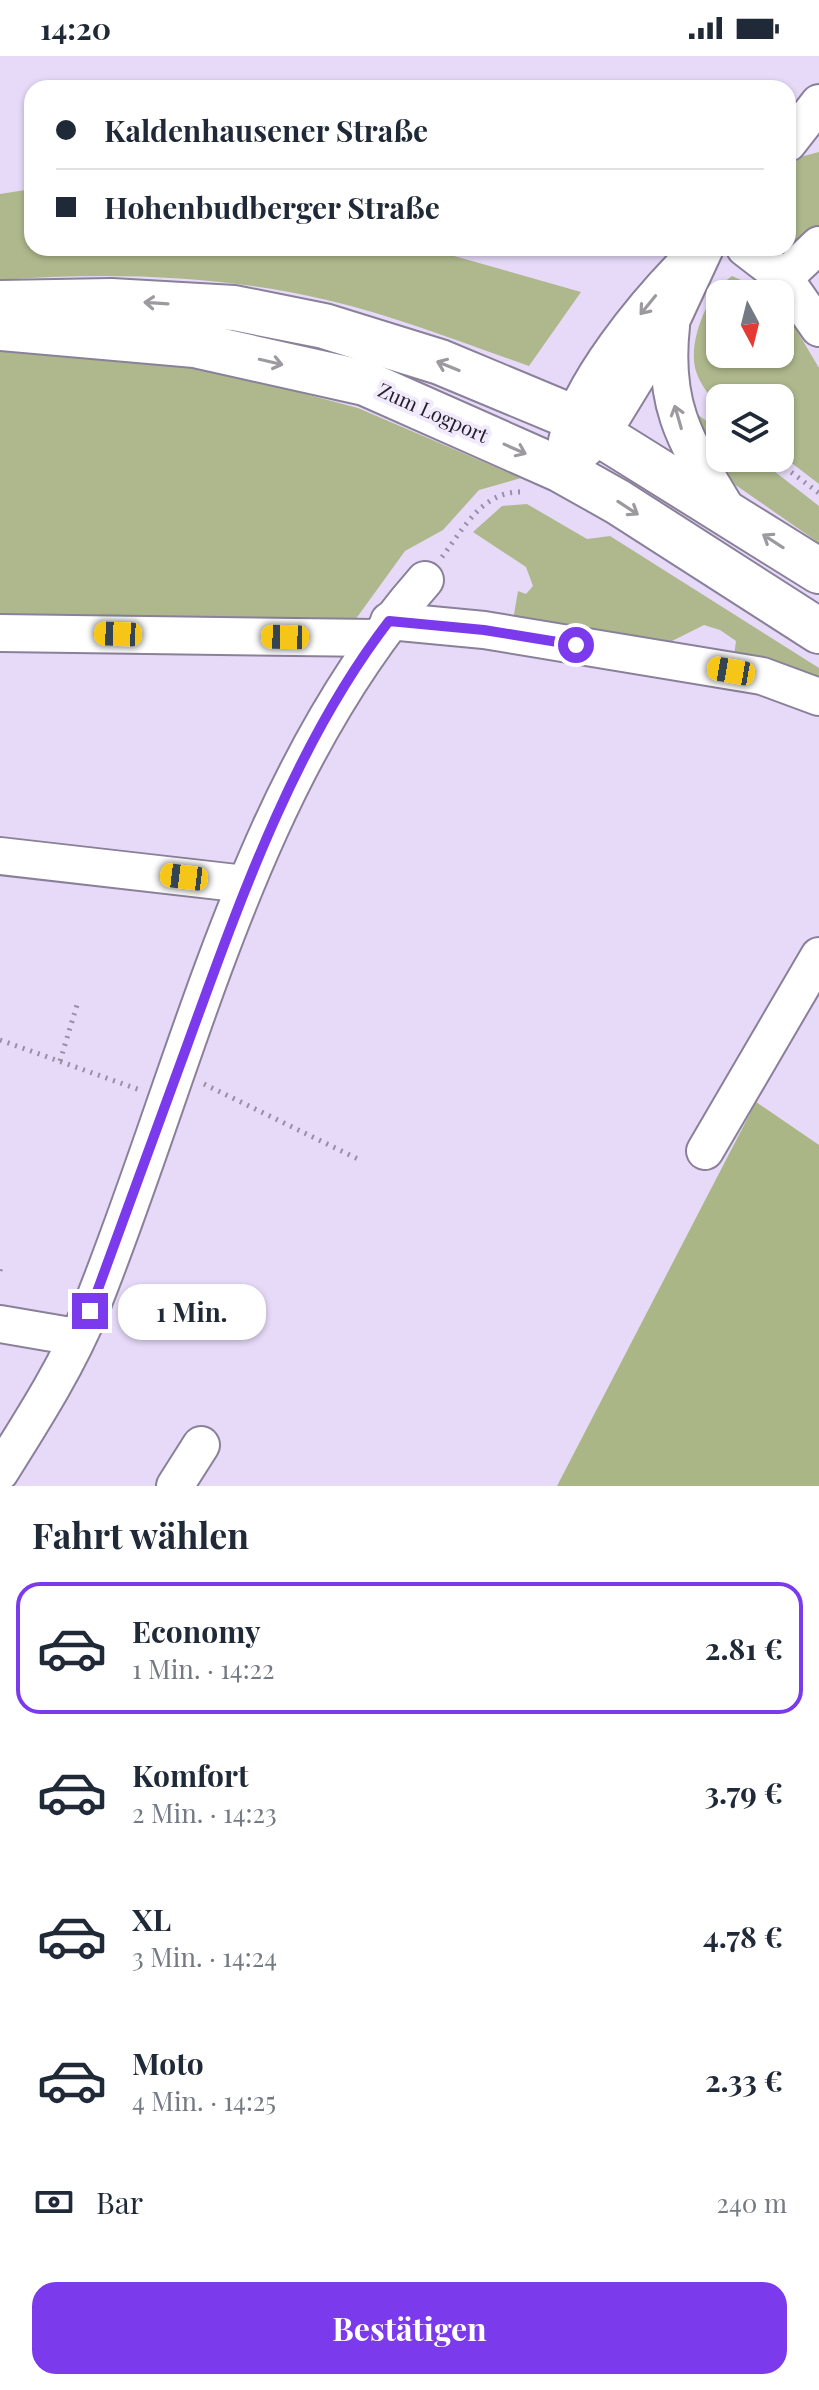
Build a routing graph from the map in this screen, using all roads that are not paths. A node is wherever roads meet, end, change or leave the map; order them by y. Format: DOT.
graph roads {
  1 [pos="819,245"];
  2 [pos="696,256"];
  3 [pos="700,256"];
  4 [pos="755,256"];
  5 [pos="784,278"];
  6 [pos="0,303"];
  7 [pos="672,319"];
  8 [pos="0,328"];
  9 [pos="819,328"];
  10 [pos="587,426"];
  11 [pos="547,483"];
  12 [pos="727,510"];
  13 [pos="819,571"];
  14 [pos="425,580"];
  15 [pos="382,630"];
  16 [pos="819,631"];
  17 [pos="0,633"];
  18 [pos="819,697"];
  19 [pos="0,856"];
  20 [pos="245,884"];
  21 [pos="819,956"];
  22 [pos="705,1151"];
  23 [pos="0,1324"];
  24 [pos="76,1337"];
  25 [pos="201,1445"];
  26 [pos="6,1452"];
  27 [pos="175,1486"];
  1 -- 5 [label="street"];
  2 -- 10 [label="street, one-way"];
  3 -- 7 [label="street"];
  4 -- 5 [label="street"];
  5 -- 9 [label="street"];
  10 -- 6 [label="main road, one-way"];
  7 -- 10 [label="street"];
  12 -- 7 [label="street, one-way"];
  8 -- 11 [label="main road, Zum Logport, one-way"];
  10 -- 11 [label="street"];
  10 -- 12 [label="main road"];
  11 -- 16 [label="main road, Zum Logport, one-way"];
  13 -- 12 [label="main road, one-way"];
  14 -- 15 [label="street"];
  15 -- 17 [label="street"];
  15 -- 18 [label="street"];
  15 -- 20 [label="street"];
  19 -- 20 [label="street"];
  20 -- 24 [label="street"];
  21 -- 22 [label="street"];
  23 -- 24 [label="street"];
  24 -- 26 [label="street"];
  25 -- 27 [label="street"];
}
